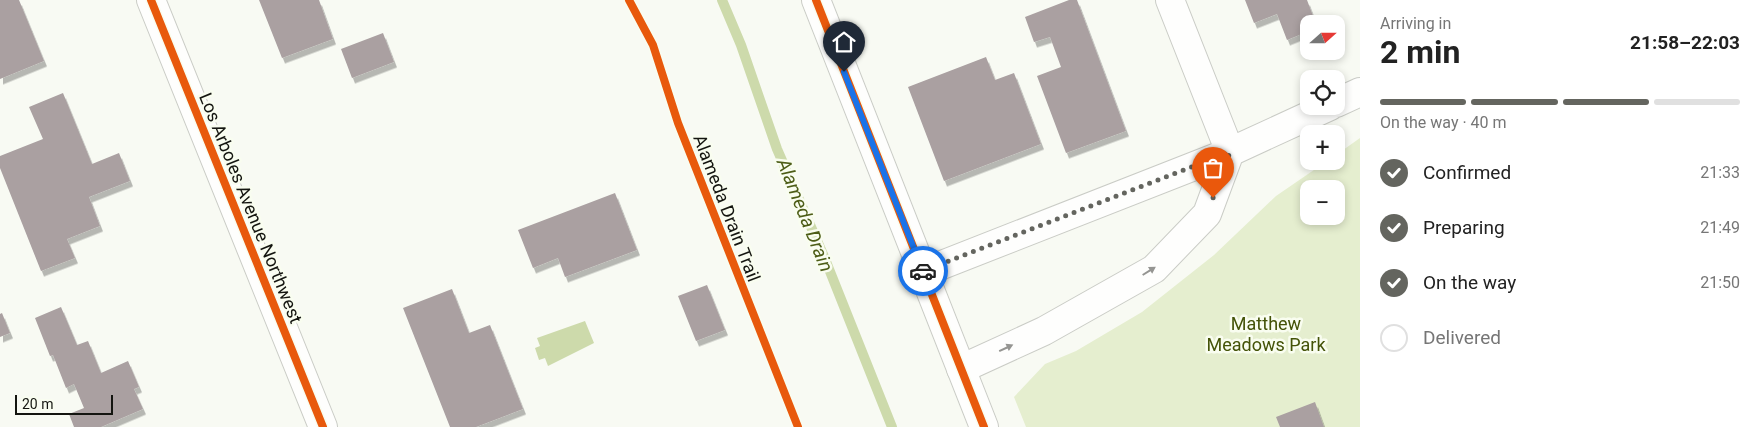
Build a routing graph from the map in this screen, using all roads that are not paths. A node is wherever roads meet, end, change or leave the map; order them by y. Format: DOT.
graph roads {
  1 [pos="151,0"];
  2 [pos="816,0"];
  3 [pos="1170,0"];
  4 [pos="1360,92"];
  5 [pos="1345,99"];
  6 [pos="1310,115"];
  7 [pos="1230,152"];
  8 [pos="924,272"];
  9 [pos="961,368"];
  10 [pos="323,427"];
  11 [pos="984,427"];
  1 -- 10 [label="street, Los Arboles Avenue Northwest"];
  2 -- 8 [label="street"];
  3 -- 7 [label="street"];
  4 -- 5 [label="street"];
  6 -- 7 [label="street"];
  7 -- 8 [label="street"];
  9 -- 7 [label="street, one-way"];
  8 -- 9 [label="street"];
  9 -- 11 [label="street"];
}
